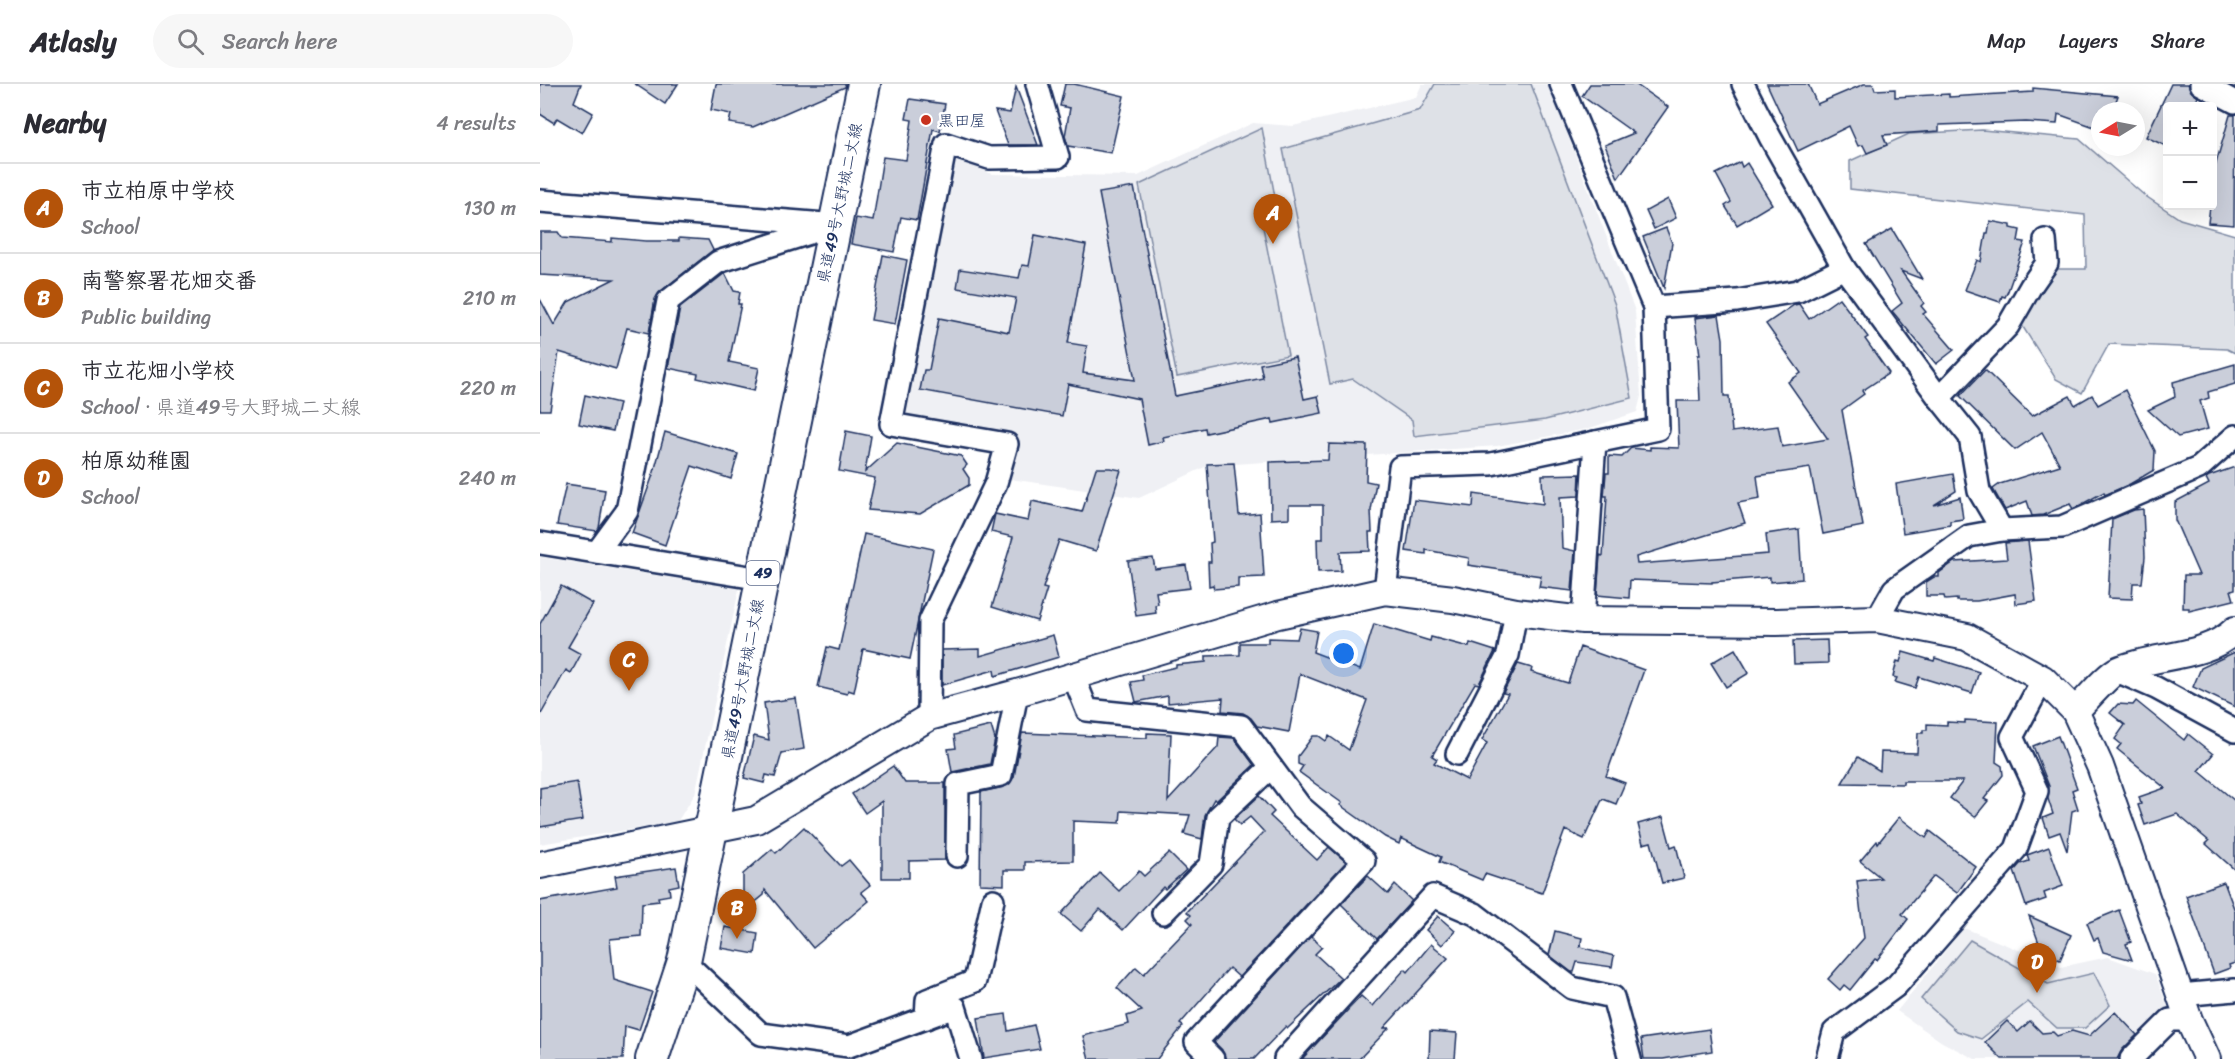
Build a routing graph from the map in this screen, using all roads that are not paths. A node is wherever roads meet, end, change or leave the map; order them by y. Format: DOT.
graph roads {
  1 [pos="864,84"];
  2 [pos="1037,84"];
  3 [pos="1561,84"];
  4 [pos="1743,84"];
  5 [pos="2201,84"];
  6 [pos="2235,102"];
  7 [pos="540,201"];
  8 [pos="835,225"];
  9 [pos="2045,240"];
  10 [pos="1844,268"];
  11 [pos="1654,307"];
  12 [pos="1938,398"];
  13 [pos="2235,436"];
  14 [pos="1595,442"];
  15 [pos="2002,530"];
  16 [pos="540,543"];
  17 [pos="597,552"];
  18 [pos="762,579"];
  19 [pos="1385,591"];
  20 [pos="1516,612"];
  21 [pos="1877,619"];
  22 [pos="1583,620"];
  23 [pos="2235,630"];
  24 [pos="2117,671"];
  25 [pos="1073,675"];
  26 [pos="2043,679"];
  27 [pos="1017,693"];
  28 [pos="2075,711"];
  29 [pos="929,717"];
  30 [pos="2234,729"];
  31 [pos="1457,754"];
  32 [pos="1271,767"];
  33 [pos="712,830"];
  34 [pos="957,856"];
  35 [pos="540,865"];
  36 [pos="993,900"];
  37 [pos="1163,913"];
  38 [pos="684,961"];
  39 [pos="2235,990"];
  40 [pos="2181,995"];
  41 [pos="926,1018"];
  42 [pos="2189,1020"];
  43 [pos="652,1059"];
  44 [pos="971,1059"];
  45 [pos="1212,1059"];
  46 [pos="1285,1059"];
  47 [pos="1630,1059"];
  48 [pos="1827,1059"];
  49 [pos="2131,1059"];
  50 [pos="2207,1059"];
  1 -- 8 [label="main road, 県道49号大野城二丈線 / 49"];
  2 -- 29 [label="street"];
  3 -- 11 [label="street"];
  4 -- 10 [label="street"];
  5 -- 6 [label="street"];
  7 -- 8 [label="street"];
  8 -- 17 [label="street"];
  8 -- 18 [label="main road, 県道49号大野城二丈線 / 49"];
  9 -- 12 [label="street"];
  10 -- 11 [label="street"];
  10 -- 12 [label="street"];
  11 -- 14 [label="street"];
  12 -- 15 [label="street"];
  13 -- 15 [label="street"];
  14 -- 19 [label="street"];
  14 -- 22 [label="street"];
  15 -- 21 [label="street"];
  16 -- 17 [label="street"];
  17 -- 18 [label="street"];
  18 -- 33 [label="main road, 県道49号大野城二丈線 / 49"];
  19 -- 20 [label="street"];
  19 -- 25 [label="street"];
  20 -- 22 [label="street"];
  20 -- 31 [label="street"];
  21 -- 22 [label="street"];
  21 -- 26 [label="street"];
  23 -- 24 [label="street"];
  24 -- 28 [label="street"];
  24 -- 30 [label="street"];
  25 -- 27 [label="street"];
  25 -- 32 [label="street"];
  26 -- 28 [label="street"];
  26 -- 48 [label="street"];
  27 -- 29 [label="street"];
  27 -- 34 [label="street"];
  28 -- 40 [label="street"];
  29 -- 33 [label="street"];
  32 -- 37 [label="street"];
  32 -- 45 [label="street"];
  33 -- 35 [label="street"];
  33 -- 38 [label="main road, 県道49号大野城二丈線 / 49"];
  36 -- 41 [label="street"];
  38 -- 41 [label="street"];
  38 -- 43 [label="main road, 県道49号大野城二丈線 / 49"];
  39 -- 40 [label="street"];
  40 -- 42 [label="street"];
  41 -- 44 [label="street"];
  42 -- 49 [label="street"];
  42 -- 50 [label="street"];
  46 -- 47 [label="street"];
}
